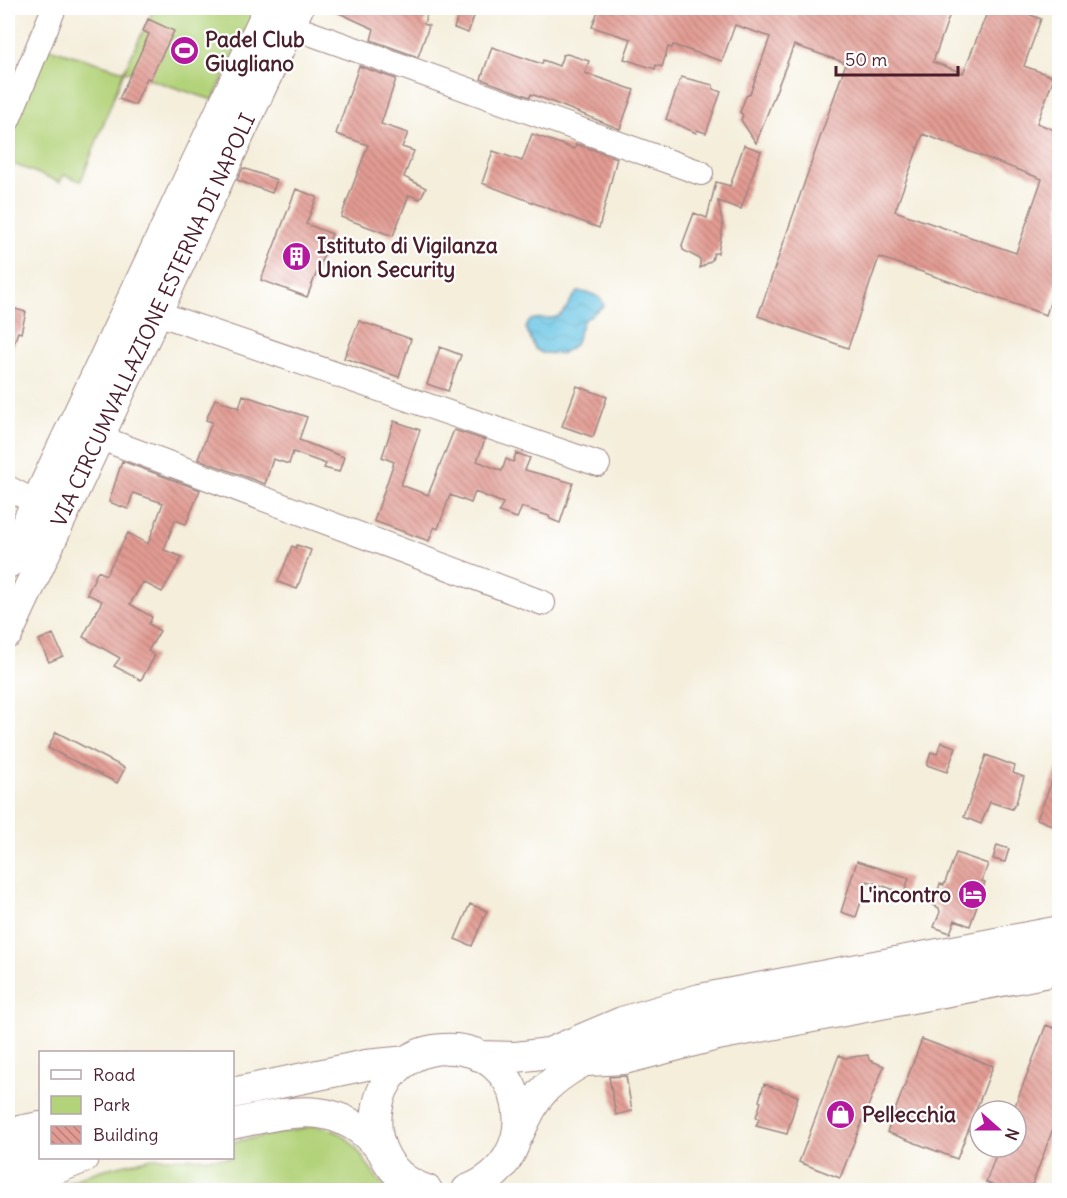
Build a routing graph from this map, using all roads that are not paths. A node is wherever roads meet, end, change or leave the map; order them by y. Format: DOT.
graph roads {
  1 [pos="54,8"];
  2 [pos="286,14"];
  3 [pos="8,120"];
  4 [pos="701,173"];
  5 [pos="157,313"];
  6 [pos="98,437"];
  7 [pos="598,464"];
  8 [pos="8,488"];
  9 [pos="35,502"];
  10 [pos="8,563"];
  11 [pos="543,603"];
  12 [pos="8,633"];
  13 [pos="1059,931"];
  14 [pos="1059,954"];
  15 [pos="1059,973"];
  16 [pos="479,1056"];
  17 [pos="407,1061"];
  18 [pos="581,1064"];
  19 [pos="234,1093"];
  20 [pos="234,1124"];
  21 [pos="39,1127"];
  22 [pos="8,1132"];
  23 [pos="518,1135"];
  24 [pos="39,1143"];
  25 [pos="380,1148"];
  26 [pos="8,1157"];
  27 [pos="80,1159"];
  28 [pos="415,1187"];
  29 [pos="8,1188"];
  30 [pos="475,1189"];
  1 -- 3 [label="street"];
  2 -- 4 [label="street"];
  2 -- 5 [label="main road, VIA CIRCUMVALLAZIONE ESTERNA DI NAPOLI"];
  2 -- 9 [label="main road, VIA CIRCUMVALLAZIONE ESTERNA DI NAPOLI"];
  5 -- 6 [label="main road, VIA CIRCUMVALLAZIONE ESTERNA DI NAPOLI"];
  5 -- 7 [label="street"];
  6 -- 11 [label="street"];
  6 -- 12 [label="main road, VIA CIRCUMVALLAZIONE ESTERNA DI NAPOLI"];
  8 -- 9 [label="street"];
  9 -- 10 [label="main road, VIA CIRCUMVALLAZIONE ESTERNA DI NAPOLI"];
  13 -- 16 [label="main road"];
  14 -- 18 [label="main road"];
  15 -- 18 [label="street"];
  16 -- 17 [label="main road"];
  16 -- 23 [label="main road"];
  17 -- 19 [label="main road"];
  17 -- 25 [label="main road"];
  18 -- 23 [label="main road"];
  20 -- 25 [label="main road"];
  21 -- 22 [label="main road"];
  23 -- 30 [label="main road"];
  24 -- 26 [label="main road"];
  25 -- 28 [label="main road"];
  27 -- 29 [label="main road"];
}
